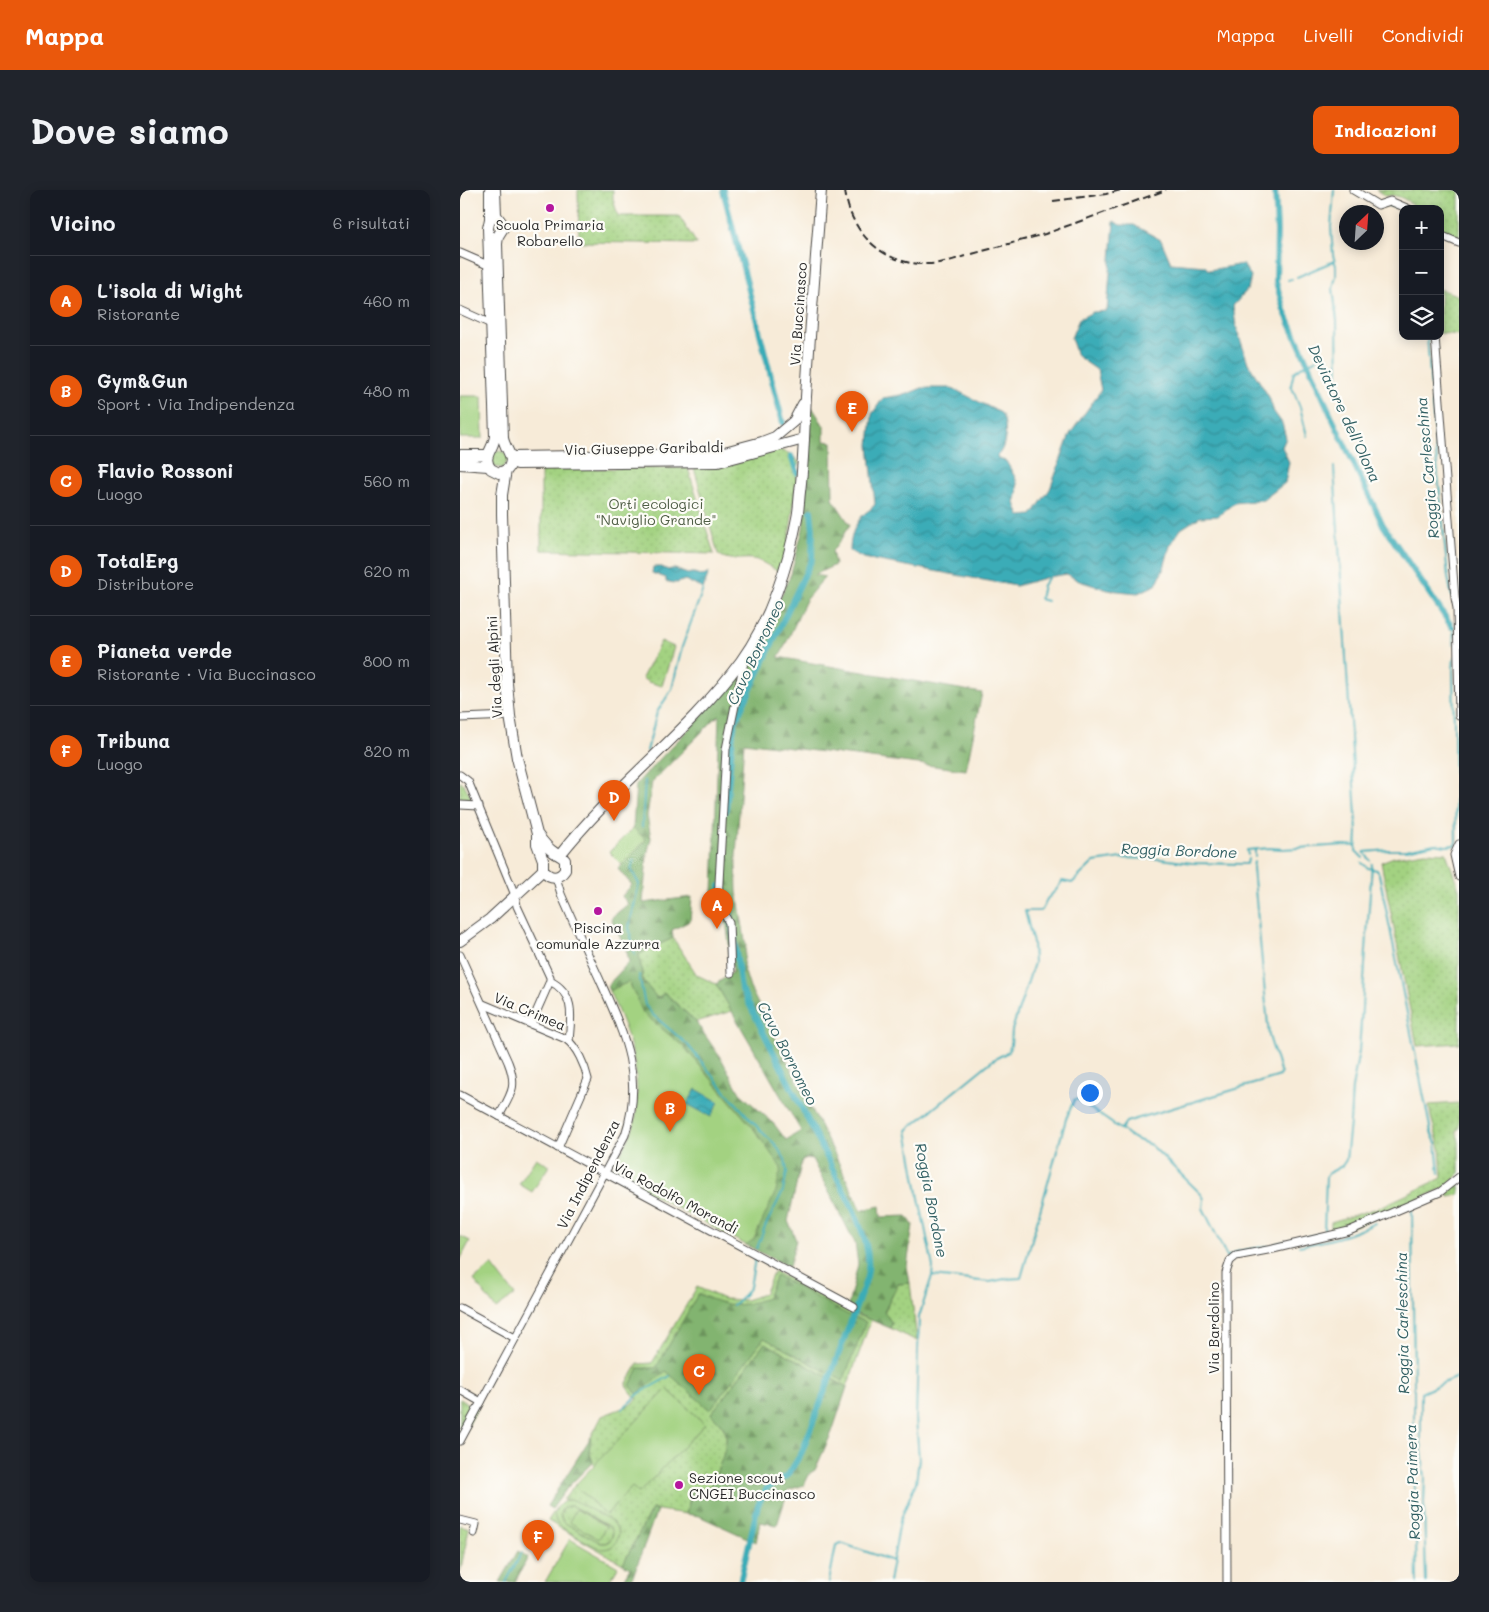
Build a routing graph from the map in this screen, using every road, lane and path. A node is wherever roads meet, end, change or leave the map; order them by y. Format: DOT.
graph roads {
  1 [pos="490,190"];
  2 [pos="495,190"];
  3 [pos="821,190"];
  4 [pos="1353,190"];
  5 [pos="1399,205"];
  6 [pos="500,221"];
  7 [pos="489,227"];
  8 [pos="500,234"];
  9 [pos="1444,237"];
  10 [pos="1459,243"];
  11 [pos="460,253"];
  12 [pos="490,266"];
  13 [pos="460,310"];
  14 [pos="491,324"];
  15 [pos="1434,340"];
  16 [pos="806,399"];
  17 [pos="781,433"];
  18 [pos="804,435"];
  19 [pos="777,447"];
  20 [pos="489,453"];
  21 [pos="460,455"];
  22 [pos="804,458"];
  23 [pos="509,460"];
  24 [pos="460,464"];
  25 [pos="491,469"];
  26 [pos="502,494"];
  27 [pos="747,652"];
  28 [pos="510,716"];
  29 [pos="1459,716"];
  30 [pos="460,718"];
  31 [pos="460,775"];
  32 [pos="460,805"];
  33 [pos="478,806"];
  34 [pos="537,834"];
  35 [pos="1459,844"];
  36 [pos="558,854"];
  37 [pos="543,865"];
  38 [pos="556,877"];
  39 [pos="1459,877"];
  40 [pos="515,895"];
  41 [pos="460,941"];
  42 [pos="460,955"];
  43 [pos="731,972"];
  44 [pos="550,981"];
  45 [pos="483,1004"];
  46 [pos="531,1024"];
  47 [pos="569,1041"];
  48 [pos="460,1095"];
  49 [pos="499,1116"];
  50 [pos="558,1148"];
  51 [pos="604,1172"];
  52 [pos="1459,1177"];
  53 [pos="854,1307"];
  54 [pos="460,1308"];
  55 [pos="515,1338"];
  56 [pos="460,1390"];
  57 [pos="481,1402"];
  58 [pos="460,1441"];
  59 [pos="460,1520"];
  60 [pos="474,1533"];
  61 [pos="1227,1582"];
  1 -- 7 [label="street"];
  2 -- 6 [label="street"];
  3 -- 16 [label="street, Via Buccinasco"];
  4 -- 5 [label="street"];
  6 -- 7 [label="street"];
  6 -- 8 [label="street"];
  7 -- 8 [label="street"];
  7 -- 12 [label="street"];
  8 -- 23 [label="street, Via degli Alpini"];
  9 -- 10 [label="street"];
  11 -- 12 [label="street"];
  12 -- 14 [label="street"];
  13 -- 14 [label="street"];
  14 -- 20 [label="street"];
  15 -- 29 [label="street"];
  16 -- 17 [label="street"];
  16 -- 18 [label="street, Via Buccinasco"];
  17 -- 18 [label="street"];
  17 -- 23 [label="street, Via Giuseppe Garibaldi"];
  18 -- 19 [label="street, Via Giuseppe Garibaldi"];
  18 -- 22 [label="street, Via Buccinasco"];
  19 -- 22 [label="street"];
  19 -- 23 [label="street, Via Giuseppe Garibaldi"];
  20 -- 21 [label="street"];
  20 -- 23 [label="street"];
  20 -- 25 [label="street"];
  22 -- 27 [label="street, Via Buccinasco"];
  23 -- 25 [label="street"];
  23 -- 26 [label="street, Via degli Alpini"];
  24 -- 25 [label="street"];
  25 -- 26 [label="street, Via degli Alpini"];
  26 -- 28 [label="street, Via degli Alpini"];
  27 -- 36 [label="street, Via Buccinasco"];
  27 -- 43 [label="street"];
  28 -- 30 [label="street"];
  28 -- 34 [label="street, Via degli Alpini"];
  31 -- 33 [label="street"];
  32 -- 33 [label="street"];
  33 -- 40 [label="street"];
  34 -- 36 [label="street"];
  34 -- 37 [label="street, Via degli Alpini"];
  35 -- 39 [label="street"];
  36 -- 37 [label="street"];
  36 -- 38 [label="street"];
  37 -- 38 [label="street"];
  37 -- 40 [label="street"];
  38 -- 51 [label="street, Via Indipendenza"];
  40 -- 41 [label="street"];
  40 -- 44 [label="street"];
  42 -- 45 [label="street"];
  44 -- 46 [label="street"];
  44 -- 47 [label="street"];
  45 -- 46 [label="street, Via Crimea"];
  45 -- 49 [label="street"];
  46 -- 47 [label="street, Via Crimea"];
  47 -- 50 [label="street, Via Crimea"];
  48 -- 49 [label="street, Via Rodolfo Morandi"];
  49 -- 50 [label="street, Via Rodolfo Morandi"];
  50 -- 51 [label="street, Via Rodolfo Morandi"];
  51 -- 53 [label="street, Via Rodolfo Morandi"];
  51 -- 55 [label="street, Via Indipendenza"];
  52 -- 61 [label="street, Via Bardolino"];
  54 -- 55 [label="street"];
  55 -- 57 [label="street, Via Indipendenza"];
  56 -- 57 [label="street"];
  57 -- 58 [label="street, Via Indipendenza"];
  59 -- 60 [label="street"];
}
